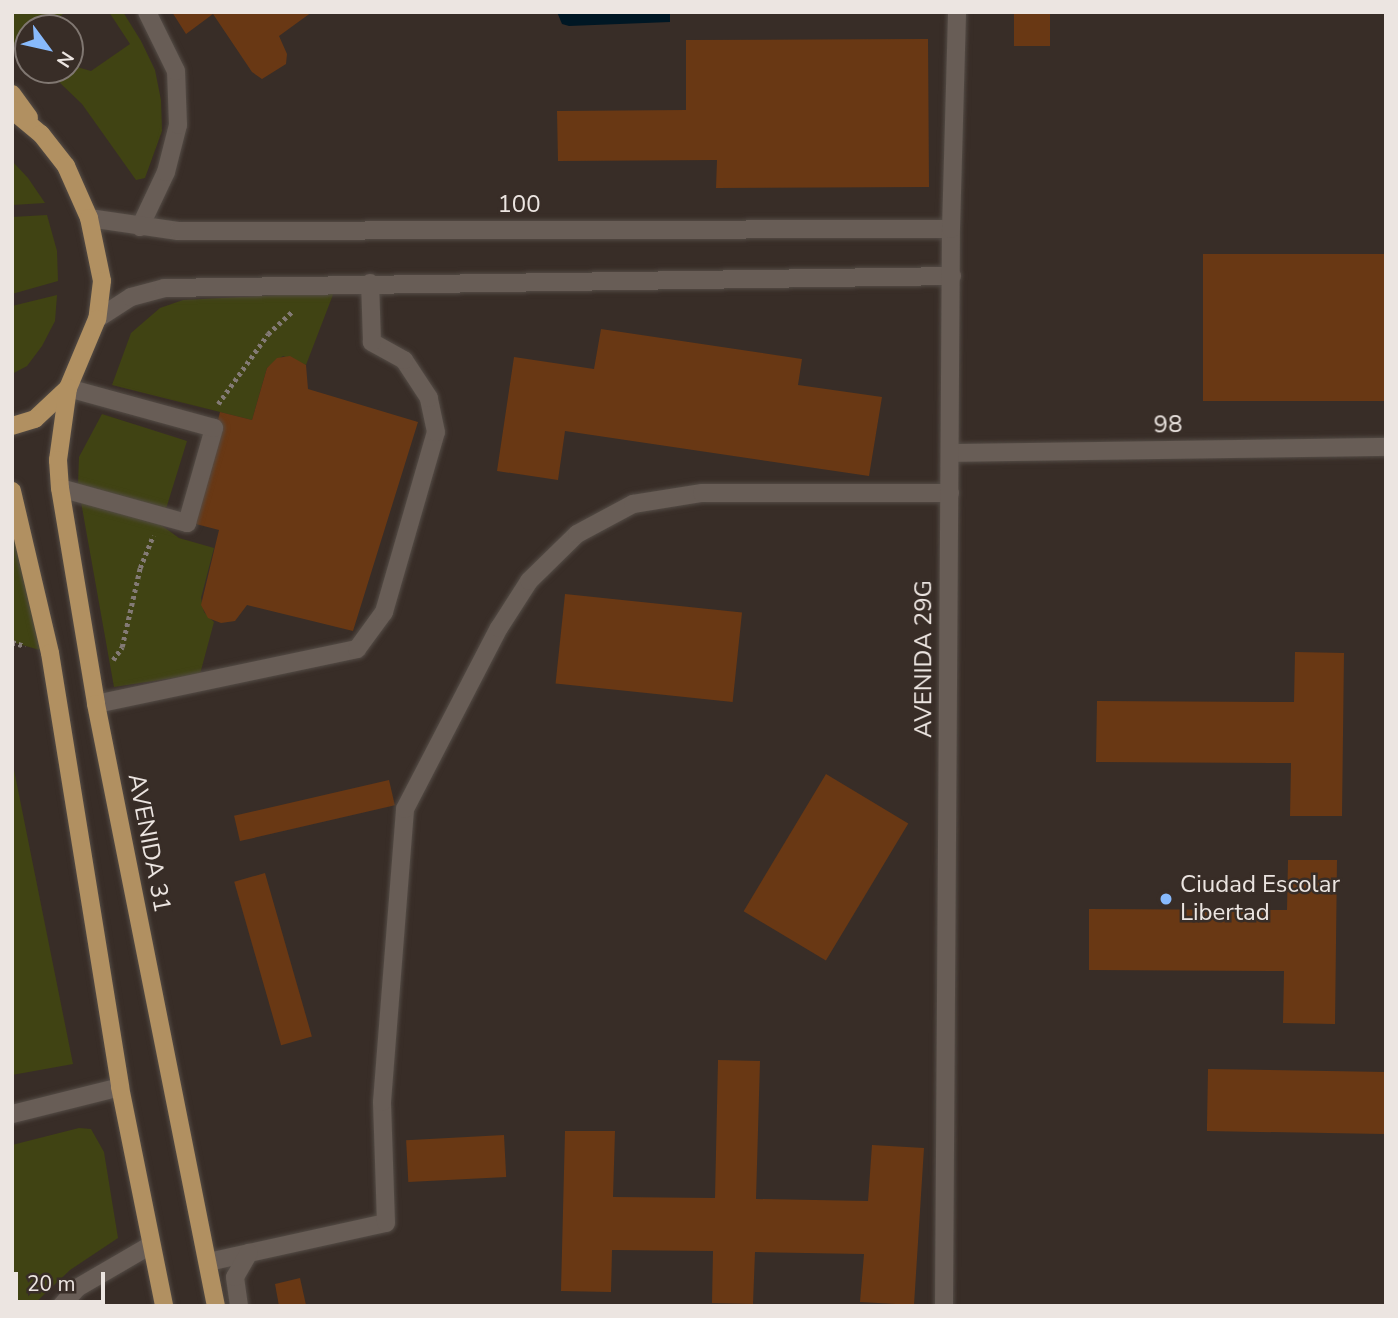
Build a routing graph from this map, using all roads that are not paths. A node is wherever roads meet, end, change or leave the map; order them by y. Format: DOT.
graph roads {
  1 [pos="147,12"];
  2 [pos="957,12"];
  3 [pos="12,94"];
  4 [pos="12,110"];
  5 [pos="41,134"];
  6 [pos="89,218"];
  7 [pos="140,227"];
  8 [pos="951,229"];
  9 [pos="952,276"];
  10 [pos="370,283"];
  11 [pos="97,319"];
  12 [pos="68,388"];
  13 [pos="12,426"];
  14 [pos="1386,447"];
  15 [pos="950,453"];
  16 [pos="60,488"];
  17 [pos="12,491"];
  18 [pos="950,493"];
  19 [pos="96,704"];
  20 [pos="120,1087"];
  21 [pos="12,1114"];
  22 [pos="151,1245"];
  23 [pos="249,1253"];
  24 [pos="208,1262"];
  25 [pos="61,1306"];
  26 [pos="164,1306"];
  27 [pos="216,1306"];
  28 [pos="239,1306"];
  29 [pos="944,1306"];
  1 -- 7 [label="street"];
  2 -- 8 [label="street, AVENIDA 29G"];
  3 -- 5 [label="main road"];
  4 -- 5 [label="main road"];
  5 -- 6 [label="main road"];
  6 -- 7 [label="street, 100"];
  6 -- 11 [label="main road"];
  7 -- 8 [label="street, 100"];
  8 -- 9 [label="street, AVENIDA 29G"];
  9 -- 10 [label="street"];
  9 -- 15 [label="street, AVENIDA 29G"];
  10 -- 11 [label="street"];
  10 -- 19 [label="street"];
  11 -- 12 [label="main road"];
  12 -- 13 [label="main road"];
  12 -- 16 [label="main road, AVENIDA 31"];
  12 -- 16 [label="street"];
  14 -- 15 [label="street, 98"];
  15 -- 18 [label="street, AVENIDA 29G"];
  16 -- 19 [label="main road, AVENIDA 31"];
  17 -- 20 [label="main road"];
  18 -- 23 [label="street"];
  18 -- 29 [label="street, AVENIDA 29G"];
  19 -- 24 [label="main road, AVENIDA 31"];
  20 -- 21 [label="street"];
  20 -- 22 [label="main road"];
  22 -- 25 [label="street"];
  22 -- 26 [label="main road"];
  23 -- 24 [label="street"];
  23 -- 28 [label="street"];
  24 -- 27 [label="main road, AVENIDA 31"];
}
